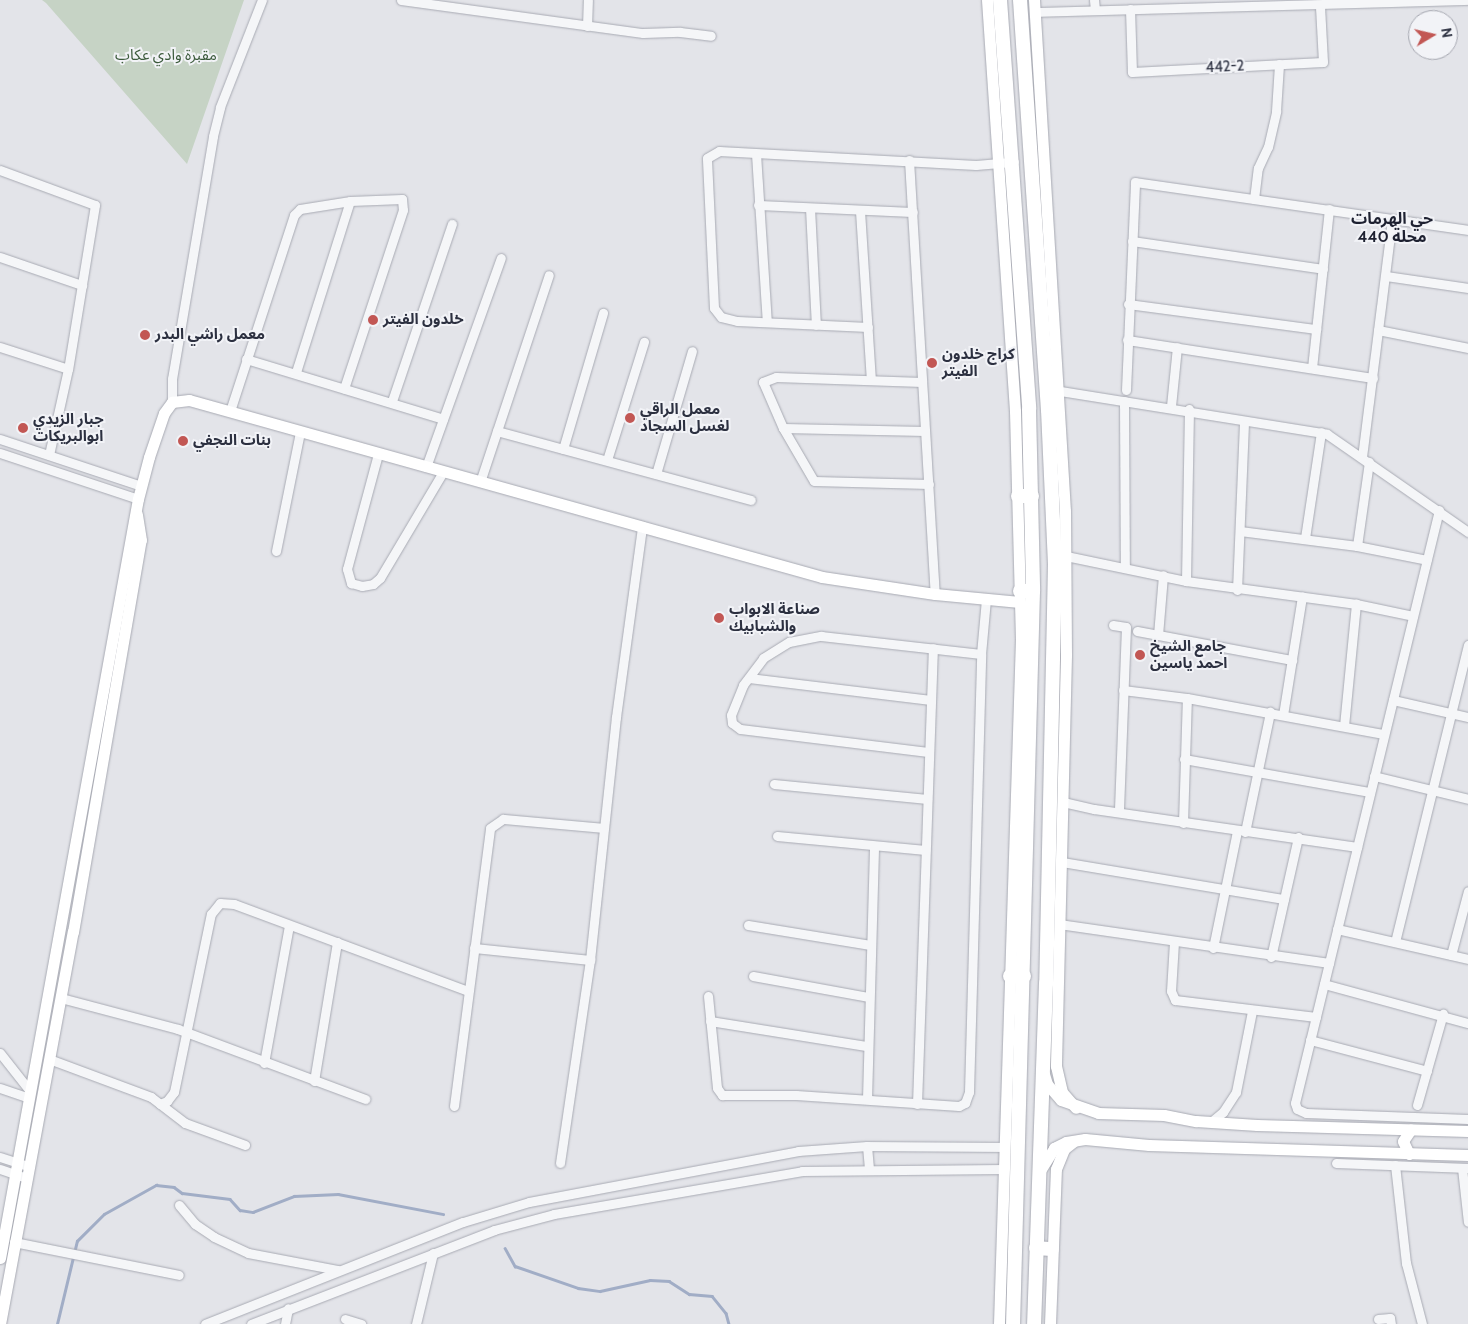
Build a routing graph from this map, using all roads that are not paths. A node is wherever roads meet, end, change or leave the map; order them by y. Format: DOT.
graph roads {
  1 [pos="262,0"];
  2 [pos="401,0"];
  3 [pos="588,0"];
  4 [pos="987,0"];
  5 [pos="1000,0"];
  6 [pos="1020,0"];
  7 [pos="1034,0"];
  8 [pos="1094,0"];
  9 [pos="1468,0"];
  10 [pos="1399,1"];
  11 [pos="1286,2"];
  12 [pos="1343,2"];
  13 [pos="1320,6"];
  14 [pos="1130,9"];
  15 [pos="1095,10"];
  16 [pos="1035,12"];
  17 [pos="587,26"];
  18 [pos="711,36"];
  19 [pos="1279,64"];
  20 [pos="756,154"];
  21 [pos="909,160"];
  22 [pos="1014,162"];
  23 [pos="999,164"];
  24 [pos="0,170"];
  25 [pos="1041,196"];
  26 [pos="1254,199"];
  27 [pos="350,200"];
  28 [pos="758,205"];
  29 [pos="810,208"];
  30 [pos="1330,209"];
  31 [pos="860,211"];
  32 [pos="913,212"];
  33 [pos="1392,222"];
  34 [pos="452,224"];
  35 [pos="1468,230"];
  36 [pos="1132,241"];
  37 [pos="0,258"];
  38 [pos="501,258"];
  39 [pos="1323,269"];
  40 [pos="549,274"];
  41 [pos="1386,276"];
  42 [pos="1046,280"];
  43 [pos="82,285"];
  44 [pos="1468,288"];
  45 [pos="1128,304"];
  46 [pos="603,313"];
  47 [pos="767,322"];
  48 [pos="816,325"];
  49 [pos="868,327"];
  50 [pos="1316,329"];
  51 [pos="1378,330"];
  52 [pos="1127,340"];
  53 [pos="644,342"];
  54 [pos="1177,347"];
  55 [pos="0,348"];
  56 [pos="1468,348"];
  57 [pos="692,350"];
  58 [pos="246,359"];
  59 [pos="1312,368"];
  60 [pos="68,369"];
  61 [pos="296,372"];
  62 [pos="1373,378"];
  63 [pos="871,379"];
  64 [pos="922,382"];
  65 [pos="344,388"];
  66 [pos="1126,390"];
  67 [pos="1060,391"];
  68 [pos="392,401"];
  69 [pos="1124,401"];
  70 [pos="172,402"];
  71 [pos="1171,406"];
  72 [pos="1030,409"];
  73 [pos="1189,409"];
  74 [pos="1048,410"];
  75 [pos="230,411"];
  76 [pos="443,419"];
  77 [pos="1244,422"];
  78 [pos="783,428"];
  79 [pos="496,431"];
  80 [pos="925,431"];
  81 [pos="300,432"];
  82 [pos="1321,432"];
  83 [pos="0,439"];
  84 [pos="563,449"];
  85 [pos="0,453"];
  86 [pos="378,454"];
  87 [pos="49,455"];
  88 [pos="1366,459"];
  89 [pos="607,460"];
  90 [pos="426,467"];
  91 [pos="443,472"];
  92 [pos="656,474"];
  93 [pos="480,482"];
  94 [pos="929,484"];
  95 [pos="141,486"];
  96 [pos="1018,496"];
  97 [pos="1032,496"];
  98 [pos="751,500"];
  99 [pos="138,505"];
  100 [pos="1439,510"];
  101 [pos="1059,511"];
  102 [pos="642,526"];
  103 [pos="1240,531"];
  104 [pos="1468,532"];
  105 [pos="1305,538"];
  106 [pos="1357,546"];
  107 [pos="276,551"];
  108 [pos="1066,556"];
  109 [pos="1427,560"];
  110 [pos="1125,568"];
  111 [pos="1163,575"];
  112 [pos="1186,582"];
  113 [pos="1237,590"];
  114 [pos="935,594"];
  115 [pos="1025,594"];
  116 [pos="1302,597"];
  117 [pos="986,599"];
  118 [pos="1356,604"];
  119 [pos="1413,616"];
  120 [pos="1114,625"];
  121 [pos="1137,631"];
  122 [pos="1158,635"];
  123 [pos="1468,645"];
  124 [pos="933,648"];
  125 [pos="982,654"];
  126 [pos="1060,654"];
  127 [pos="1292,660"];
  128 [pos="749,678"];
  129 [pos="1122,690"];
  130 [pos="1187,698"];
  131 [pos="931,700"];
  132 [pos="1393,700"];
  133 [pos="1270,712"];
  134 [pos="1452,714"];
  135 [pos="1283,715"];
  136 [pos="1468,717"];
  137 [pos="1344,726"];
  138 [pos="1384,734"];
  139 [pos="928,752"];
  140 [pos="1184,759"];
  141 [pos="1258,773"];
  142 [pos="1374,776"];
  143 [pos="774,784"];
  144 [pos="1432,791"];
  145 [pos="1370,792"];
  146 [pos="927,798"];
  147 [pos="1468,799"];
  148 [pos="1063,802"];
  149 [pos="1119,812"];
  150 [pos="1183,823"];
  151 [pos="604,828"];
  152 [pos="1241,832"];
  153 [pos="777,836"];
  154 [pos="1298,837"];
  155 [pos="874,846"];
  156 [pos="1357,847"];
  157 [pos="925,850"];
  158 [pos="1062,862"];
  159 [pos="1225,888"];
  160 [pos="1468,891"];
  161 [pos="1284,899"];
  162 [pos="1059,924"];
  163 [pos="289,925"];
  164 [pos="748,925"];
  165 [pos="1337,929"];
  166 [pos="337,942"];
  167 [pos="1174,942"];
  168 [pos="1395,942"];
  169 [pos="870,945"];
  170 [pos="474,948"];
  171 [pos="1213,948"];
  172 [pos="1452,955"];
  173 [pos="1271,957"];
  174 [pos="590,960"];
  175 [pos="1468,960"];
  176 [pos="1329,963"];
  177 [pos="754,976"];
  178 [pos="1017,976"];
  179 [pos="1052,983"];
  180 [pos="1324,984"];
  181 [pos="468,991"];
  182 [pos="708,996"];
  183 [pos="869,997"];
  184 [pos="61,998"];
  185 [pos="1252,1011"];
  186 [pos="1443,1014"];
  187 [pos="1316,1017"];
  188 [pos="710,1021"];
  189 [pos="1468,1023"];
  190 [pos="185,1032"];
  191 [pos="1310,1040"];
  192 [pos="866,1046"];
  193 [pos="0,1053"];
  194 [pos="49,1059"];
  195 [pos="264,1063"];
  196 [pos="1427,1071"];
  197 [pos="1044,1072"];
  198 [pos="314,1081"];
  199 [pos="0,1088"];
  200 [pos="30,1095"];
  201 [pos="867,1098"];
  202 [pos="365,1099"];
  203 [pos="160,1104"];
  204 [pos="917,1104"];
  205 [pos="1417,1105"];
  206 [pos="454,1106"];
  207 [pos="1076,1108"];
  208 [pos="1468,1119"];
  209 [pos="1211,1122"];
  210 [pos="1411,1129"];
  211 [pos="1468,1131"];
  212 [pos="1078,1140"];
  213 [pos="245,1145"];
  214 [pos="867,1146"];
  215 [pos="1005,1148"];
  216 [pos="1409,1154"];
  217 [pos="1468,1155"];
  218 [pos="0,1157"];
  219 [pos="1336,1157"];
  220 [pos="16,1162"];
  221 [pos="560,1163"];
  222 [pos="1395,1165"];
  223 [pos="28,1166"];
  224 [pos="869,1168"];
  225 [pos="1041,1168"];
  226 [pos="1465,1168"];
  227 [pos="0,1169"];
  228 [pos="1004,1170"];
  229 [pos="20,1176"];
  230 [pos="179,1205"];
  231 [pos="1468,1222"];
  232 [pos="14,1242"];
  233 [pos="411,1244"];
  234 [pos="1036,1248"];
  235 [pos="1052,1249"];
  236 [pos="433,1253"];
  237 [pos="0,1258"];
  238 [pos="413,1261"];
  239 [pos="339,1271"];
  240 [pos="179,1275"];
  241 [pos="1007,1278"];
  242 [pos="288,1308"];
  243 [pos="345,1319"];
  244 [pos="1378,1319"];
  245 [pos="356,1323"];
  246 [pos="0,1324"];
  247 [pos="205,1324"];
  248 [pos="251,1324"];
  249 [pos="285,1324"];
  250 [pos="416,1324"];
  251 [pos="999,1324"];
  252 [pos="1013,1324"];
  253 [pos="1034,1324"];
  254 [pos="1050,1324"];
  255 [pos="1391,1324"];
  256 [pos="1422,1324"];
  1 -- 70 [label="street"];
  2 -- 17 [label="street"];
  3 -- 17 [label="street"];
  4 -- 23 [label="main road"];
  5 -- 22 [label="highway"];
  6 -- 25 [label="highway"];
  7 -- 16 [label="main road"];
  8 -- 15 [label="street"];
  9 -- 10 [label="street"];
  10 -- 12 [label="street"];
  11 -- 13 [label="street"];
  11 -- 14 [label="street"];
  12 -- 13 [label="street"];
  13 -- 19 [label="street, 442-2"];
  14 -- 15 [label="street"];
  14 -- 19 [label="street, 442-2"];
  15 -- 16 [label="street"];
  16 -- 25 [label="main road"];
  17 -- 18 [label="street"];
  19 -- 26 [label="street"];
  20 -- 21 [label="street"];
  20 -- 28 [label="street"];
  20 -- 47 [label="street"];
  21 -- 23 [label="street"];
  21 -- 32 [label="street"];
  22 -- 23 [label="street"];
  22 -- 72 [label="highway"];
  23 -- 96 [label="main road"];
  24 -- 43 [label="street"];
  25 -- 42 [label="highway"];
  26 -- 30 [label="street"];
  26 -- 36 [label="street"];
  27 -- 58 [label="street"];
  27 -- 61 [label="street"];
  27 -- 65 [label="street"];
  28 -- 29 [label="street"];
  28 -- 47 [label="street"];
  29 -- 31 [label="street"];
  29 -- 48 [label="street"];
  30 -- 33 [label="street"];
  30 -- 39 [label="street"];
  31 -- 32 [label="street"];
  31 -- 49 [label="street"];
  32 -- 64 [label="street"];
  33 -- 35 [label="street"];
  33 -- 41 [label="street"];
  34 -- 68 [label="street"];
  36 -- 39 [label="street"];
  36 -- 45 [label="street"];
  37 -- 43 [label="street"];
  38 -- 76 [label="street"];
  39 -- 50 [label="street"];
  40 -- 79 [label="street"];
  41 -- 44 [label="street"];
  41 -- 51 [label="street"];
  42 -- 67 [label="main road"];
  42 -- 74 [label="highway"];
  43 -- 60 [label="street"];
  45 -- 50 [label="street"];
  45 -- 52 [label="street"];
  46 -- 84 [label="street"];
  47 -- 48 [label="street"];
  48 -- 49 [label="street"];
  49 -- 63 [label="street"];
  50 -- 59 [label="street"];
  51 -- 56 [label="street"];
  51 -- 62 [label="street"];
  52 -- 54 [label="street"];
  52 -- 66 [label="street"];
  53 -- 89 [label="street"];
  54 -- 59 [label="street"];
  54 -- 71 [label="street"];
  55 -- 60 [label="street"];
  57 -- 92 [label="street"];
  58 -- 61 [label="street"];
  58 -- 75 [label="street"];
  59 -- 62 [label="street"];
  60 -- 87 [label="street"];
  61 -- 65 [label="street"];
  62 -- 88 [label="street"];
  63 -- 64 [label="street"];
  63 -- 78 [label="street"];
  64 -- 80 [label="street"];
  65 -- 68 [label="street"];
  67 -- 69 [label="street"];
  67 -- 101 [label="main road"];
  68 -- 76 [label="street"];
  69 -- 71 [label="street"];
  69 -- 110 [label="street"];
  70 -- 75 [label="main road"];
  70 -- 95 [label="main road"];
  71 -- 73 [label="street"];
  72 -- 74 [label="highway"];
  72 -- 97 [label="highway"];
  73 -- 77 [label="street"];
  73 -- 112 [label="street"];
  74 -- 101 [label="highway"];
  75 -- 81 [label="main road"];
  76 -- 90 [label="street"];
  77 -- 82 [label="street"];
  77 -- 103 [label="street"];
  78 -- 80 [label="street"];
  78 -- 94 [label="street"];
  79 -- 84 [label="street"];
  79 -- 93 [label="street"];
  80 -- 94 [label="street"];
  81 -- 86 [label="main road"];
  81 -- 107 [label="street"];
  82 -- 88 [label="street"];
  82 -- 105 [label="street"];
  83 -- 87 [label="street"];
  84 -- 89 [label="street"];
  85 -- 99 [label="street"];
  86 -- 90 [label="main road"];
  86 -- 91 [label="street"];
  87 -- 95 [label="street"];
  88 -- 100 [label="street"];
  88 -- 106 [label="street"];
  89 -- 92 [label="street"];
  90 -- 91 [label="main road"];
  91 -- 93 [label="main road"];
  92 -- 98 [label="street"];
  93 -- 102 [label="main road"];
  94 -- 114 [label="street"];
  95 -- 99 [label="main road"];
  96 -- 97 [label="highway"];
  96 -- 115 [label="main road"];
  97 -- 115 [label="highway"];
  99 -- 184 [label="main road"];
  99 -- 200 [label="main road"];
  100 -- 104 [label="street"];
  100 -- 109 [label="street"];
  101 -- 108 [label="main road"];
  101 -- 126 [label="highway"];
  102 -- 114 [label="main road"];
  102 -- 151 [label="street"];
  103 -- 105 [label="street"];
  103 -- 113 [label="street"];
  105 -- 106 [label="street"];
  106 -- 109 [label="street"];
  108 -- 110 [label="street"];
  108 -- 126 [label="main road"];
  109 -- 119 [label="street"];
  110 -- 111 [label="street"];
  111 -- 112 [label="street"];
  111 -- 122 [label="street"];
  112 -- 113 [label="street"];
  113 -- 116 [label="street"];
  114 -- 117 [label="main road"];
  115 -- 117 [label="main road"];
  115 -- 178 [label="highway"];
  116 -- 118 [label="street"];
  116 -- 127 [label="street"];
  117 -- 125 [label="street"];
  118 -- 119 [label="street"];
  118 -- 137 [label="street"];
  119 -- 132 [label="street"];
  120 -- 129 [label="street"];
  121 -- 122 [label="street"];
  122 -- 127 [label="street"];
  123 -- 134 [label="street"];
  124 -- 125 [label="street"];
  124 -- 128 [label="street"];
  124 -- 131 [label="street"];
  125 -- 204 [label="street"];
  126 -- 148 [label="main road"];
  126 -- 179 [label="highway"];
  127 -- 135 [label="street"];
  128 -- 131 [label="street"];
  128 -- 139 [label="street"];
  129 -- 130 [label="street"];
  129 -- 149 [label="street"];
  130 -- 133 [label="street"];
  130 -- 140 [label="street"];
  131 -- 139 [label="street"];
  132 -- 134 [label="street"];
  132 -- 138 [label="street"];
  133 -- 135 [label="street"];
  133 -- 141 [label="street"];
  134 -- 136 [label="street"];
  134 -- 144 [label="street"];
  135 -- 137 [label="street"];
  137 -- 138 [label="street"];
  138 -- 142 [label="street"];
  139 -- 146 [label="street"];
  140 -- 141 [label="street"];
  140 -- 150 [label="street"];
  141 -- 145 [label="street"];
  141 -- 152 [label="street"];
  142 -- 144 [label="street"];
  142 -- 145 [label="street"];
  143 -- 146 [label="street"];
  144 -- 147 [label="street"];
  144 -- 168 [label="street"];
  145 -- 156 [label="street"];
  146 -- 157 [label="street"];
  148 -- 149 [label="street"];
  148 -- 158 [label="main road"];
  149 -- 150 [label="street"];
  150 -- 152 [label="street"];
  151 -- 170 [label="street"];
  151 -- 174 [label="street"];
  152 -- 154 [label="street"];
  152 -- 159 [label="street"];
  153 -- 155 [label="street"];
  154 -- 156 [label="street"];
  154 -- 161 [label="street"];
  155 -- 157 [label="street"];
  155 -- 169 [label="street"];
  156 -- 165 [label="street"];
  157 -- 204 [label="street"];
  158 -- 159 [label="street"];
  158 -- 162 [label="main road"];
  159 -- 161 [label="street"];
  159 -- 171 [label="street"];
  160 -- 172 [label="street"];
  161 -- 173 [label="street"];
  162 -- 167 [label="street"];
  162 -- 179 [label="main road"];
  163 -- 166 [label="street"];
  163 -- 190 [label="street"];
  163 -- 195 [label="street"];
  164 -- 169 [label="street"];
  165 -- 168 [label="street"];
  165 -- 176 [label="street"];
  166 -- 181 [label="street"];
  166 -- 198 [label="street"];
  167 -- 171 [label="street"];
  167 -- 185 [label="street"];
  168 -- 172 [label="street"];
  169 -- 183 [label="street"];
  170 -- 174 [label="street"];
  170 -- 181 [label="street"];
  171 -- 173 [label="street"];
  172 -- 175 [label="street"];
  173 -- 176 [label="street"];
  174 -- 221 [label="street"];
  176 -- 180 [label="street"];
  177 -- 183 [label="street"];
  178 -- 215 [label="main road"];
  178 -- 241 [label="highway"];
  179 -- 197 [label="highway"];
  179 -- 207 [label="main road"];
  180 -- 186 [label="street"];
  180 -- 187 [label="street"];
  181 -- 206 [label="street"];
  182 -- 188 [label="street"];
  183 -- 192 [label="street"];
  184 -- 190 [label="street"];
  184 -- 194 [label="main road"];
  185 -- 187 [label="street"];
  185 -- 209 [label="street"];
  186 -- 189 [label="street"];
  186 -- 196 [label="street"];
  187 -- 191 [label="street"];
  188 -- 192 [label="street"];
  188 -- 201 [label="street"];
  190 -- 195 [label="street"];
  190 -- 203 [label="street"];
  191 -- 196 [label="street"];
  191 -- 208 [label="street"];
  192 -- 201 [label="street"];
  193 -- 200 [label="street"];
  194 -- 203 [label="street"];
  194 -- 223 [label="main road"];
  195 -- 198 [label="street"];
  196 -- 205 [label="street"];
  197 -- 207 [label="main road"];
  197 -- 225 [label="highway"];
  198 -- 202 [label="street"];
  199 -- 200 [label="street"];
  200 -- 220 [label="main road"];
  201 -- 204 [label="street"];
  203 -- 213 [label="street"];
  207 -- 209 [label="main road"];
  209 -- 210 [label="main road"];
  210 -- 211 [label="main road"];
  210 -- 216 [label="main road"];
  212 -- 219 [label="main road"];
  212 -- 225 [label="main road"];
  212 -- 235 [label="main road"];
  214 -- 215 [label="street"];
  214 -- 224 [label="street"];
  214 -- 233 [label="street"];
  215 -- 228 [label="main road"];
  216 -- 217 [label="main road"];
  216 -- 219 [label="main road"];
  218 -- 220 [label="street"];
  219 -- 222 [label="street"];
  220 -- 223 [label="street"];
  220 -- 229 [label="main road"];
  222 -- 226 [label="street"];
  222 -- 256 [label="street"];
  223 -- 229 [label="main road"];
  224 -- 228 [label="street"];
  224 -- 236 [label="street"];
  225 -- 234 [label="highway"];
  226 -- 231 [label="street"];
  227 -- 229 [label="street"];
  228 -- 241 [label="main road"];
  229 -- 232 [label="main road"];
  229 -- 237 [label="main road"];
  230 -- 239 [label="street"];
  232 -- 240 [label="street"];
  232 -- 246 [label="main road"];
  233 -- 238 [label="street"];
  233 -- 239 [label="street"];
  234 -- 235 [label="highway"];
  234 -- 253 [label="highway"];
  235 -- 254 [label="main road"];
  236 -- 238 [label="street"];
  236 -- 250 [label="street"];
  238 -- 242 [label="street"];
  239 -- 247 [label="street"];
  241 -- 251 [label="main road"];
  241 -- 252 [label="highway"];
  242 -- 248 [label="street"];
  242 -- 249 [label="street"];
  243 -- 245 [label="street"];
  244 -- 255 [label="street"];
}
